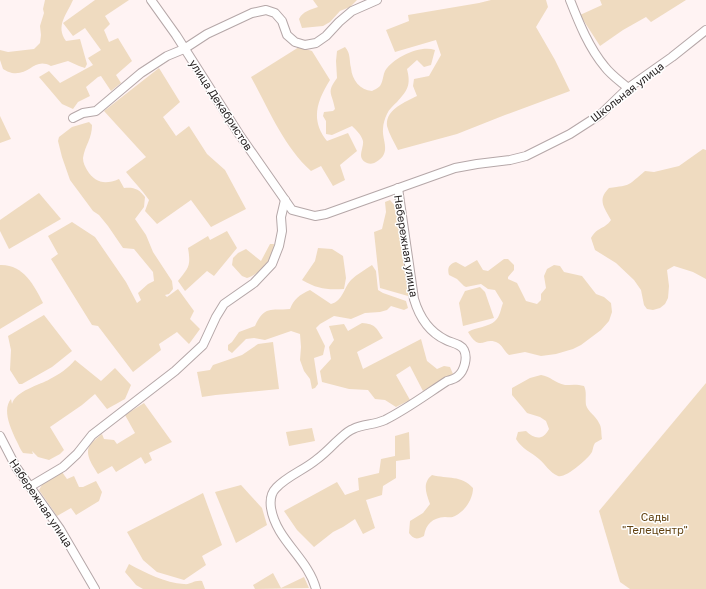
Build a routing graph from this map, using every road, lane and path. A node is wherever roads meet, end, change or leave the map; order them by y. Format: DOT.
graph roads {
  1 [pos="151,0"];
  2 [pos="377,0"];
  3 [pos="570,0"];
  4 [pos="706,30"];
  5 [pos="184,49"];
  6 [pos="628,88"];
  7 [pos="73,118"];
  8 [pos="398,188"];
  9 [pos="285,200"];
  10 [pos="292,210"];
  11 [pos="0,436"];
  12 [pos="31,486"];
  13 [pos="95,589"];
  14 [pos="316,589"];
  1 -- 5 [label="street, улица Декабристов"];
  2 -- 5 [label="street"];
  3 -- 6 [label="street"];
  4 -- 6 [label="street, Школьная улица"];
  5 -- 7 [label="street"];
  5 -- 9 [label="street, улица Декабристов"];
  6 -- 8 [label="street, Школьная улица"];
  8 -- 10 [label="street, Школьная улица"];
  8 -- 14 [label="street, Набережная улица"];
  9 -- 10 [label="street, улица Декабристов"];
  9 -- 12 [label="street"];
  11 -- 12 [label="street, Набережная улица"];
  12 -- 13 [label="street, Набережная улица"];
}
